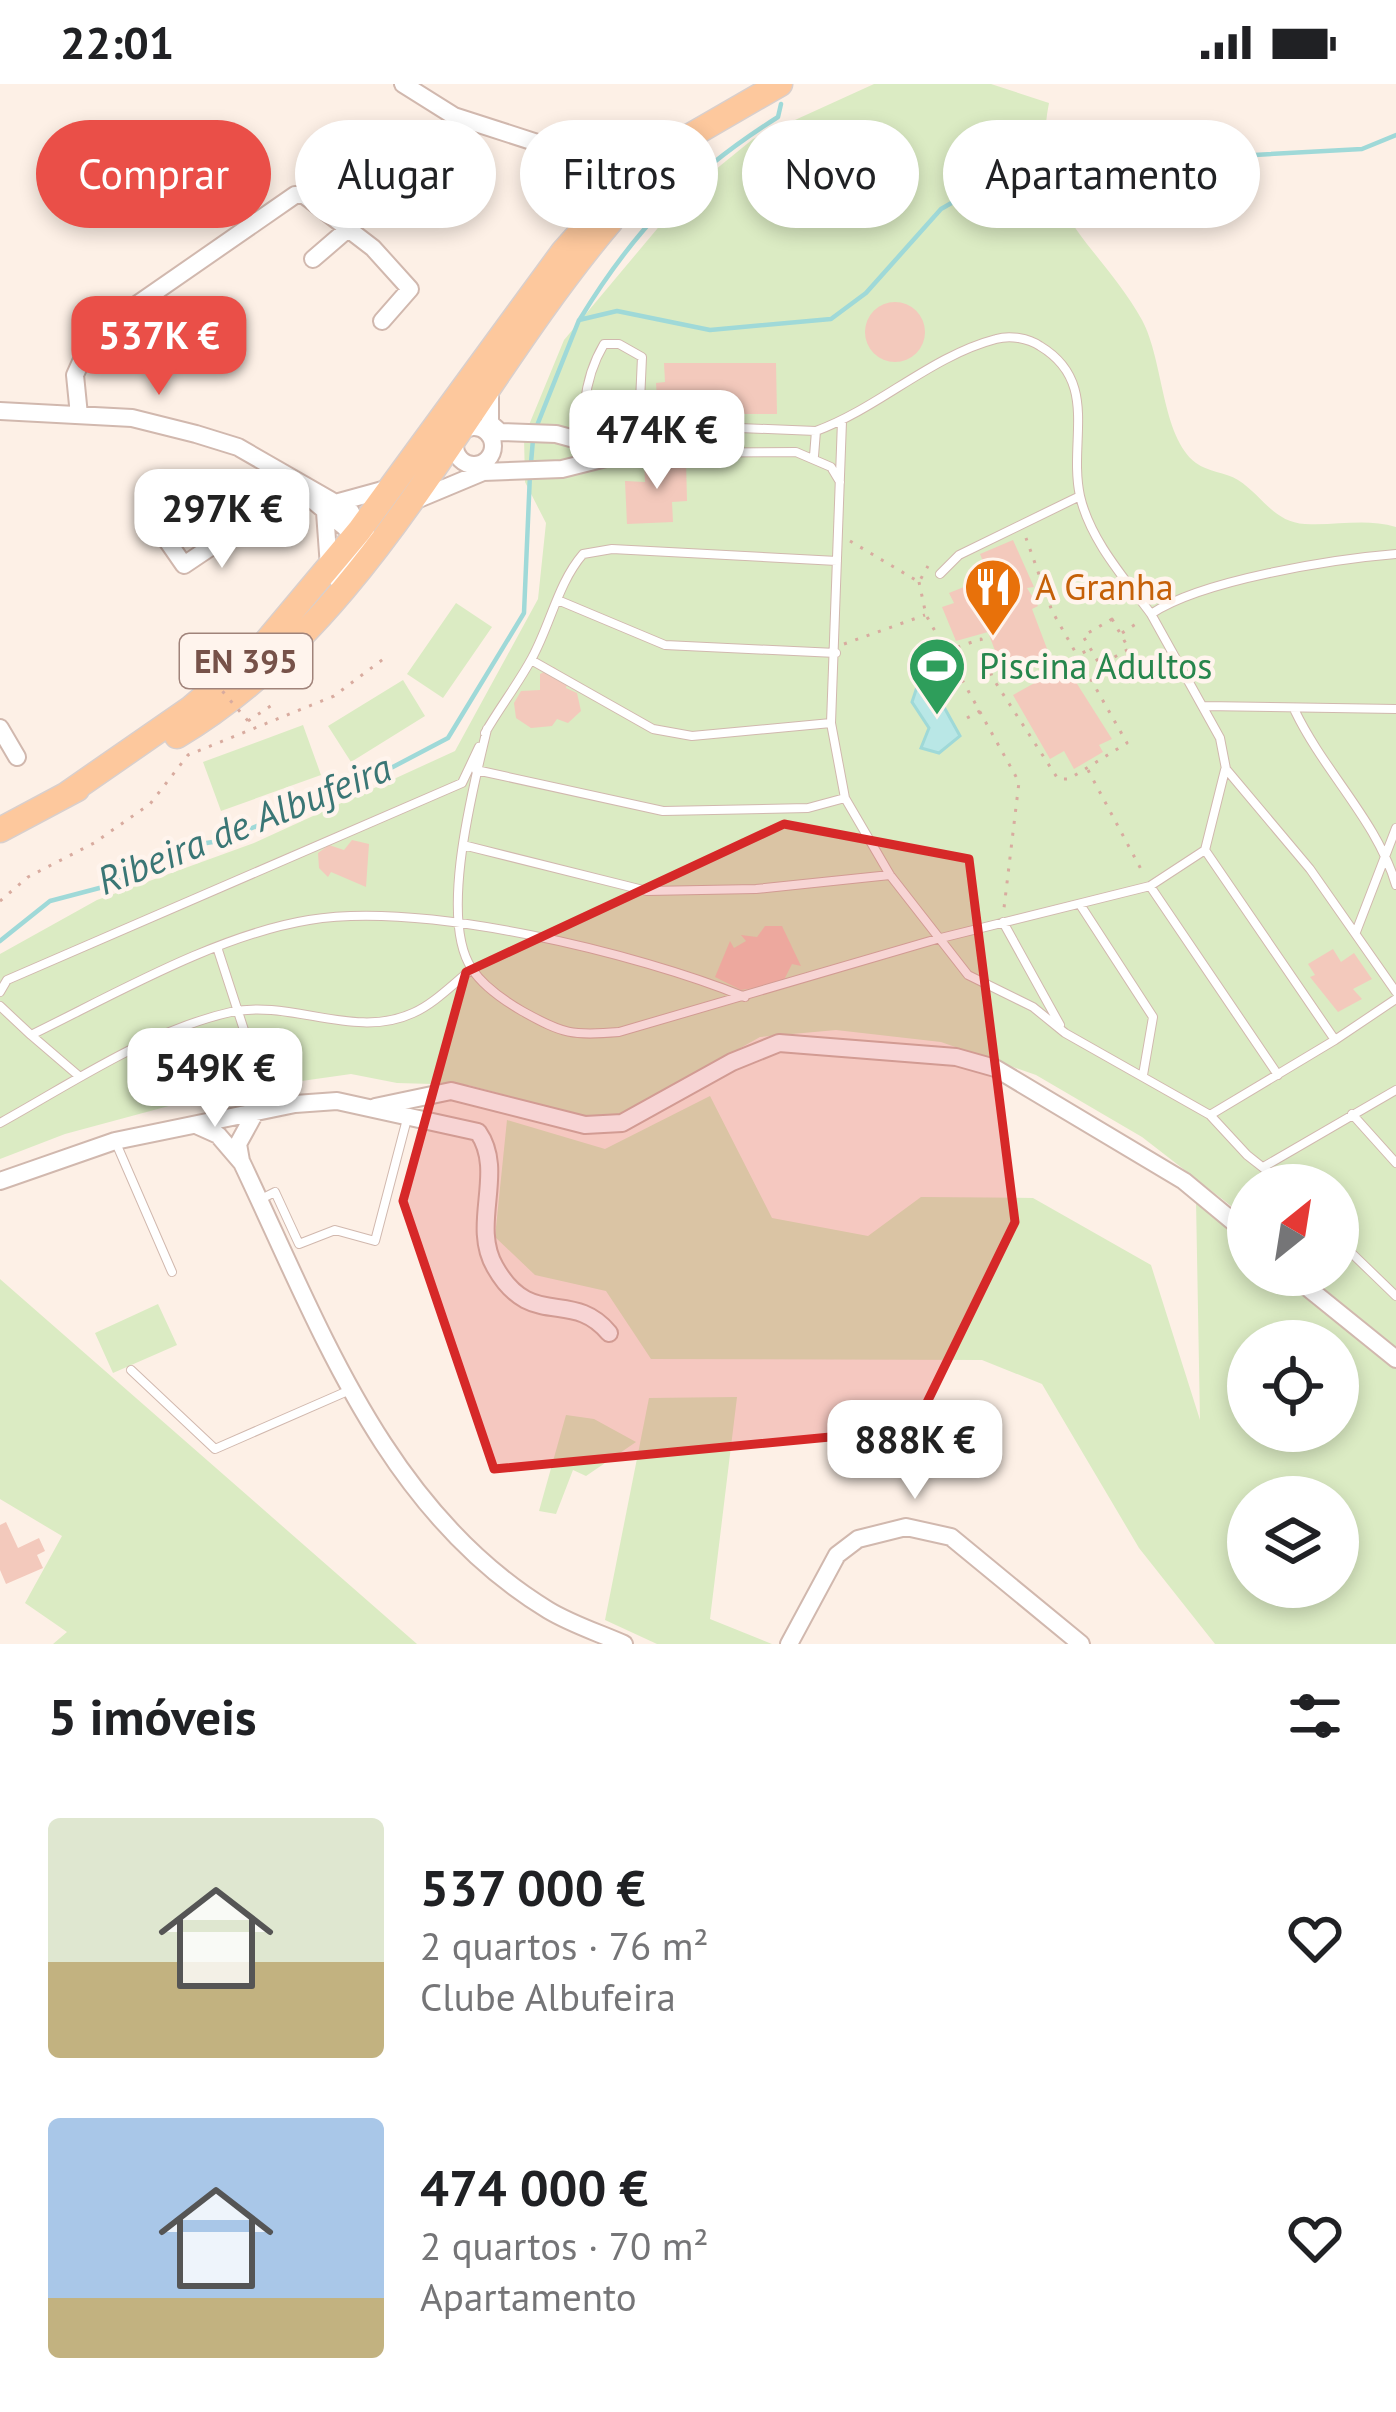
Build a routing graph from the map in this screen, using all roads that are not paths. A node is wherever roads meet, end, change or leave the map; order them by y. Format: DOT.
graph roads {
  1 [pos="403,84"];
  2 [pos="780,84"];
  3 [pos="718,120"];
  4 [pos="520,140"];
  5 [pos="295,197"];
  6 [pos="350,228"];
  7 [pos="593,228"];
  8 [pos="591,230"];
  9 [pos="313,259"];
  10 [pos="525,302"];
  11 [pos="382,320"];
  12 [pos="500,369"];
  13 [pos="452,403"];
  14 [pos="0,411"];
  15 [pos="79,415"];
  16 [pos="842,421"];
  17 [pos="639,424"];
  18 [pos="816,430"];
  19 [pos="467,435"];
  20 [pos="584,441"];
  21 [pos="626,453"];
  22 [pos="814,456"];
  23 [pos="485,461"];
  24 [pos="596,461"];
  25 [pos="461,478"];
  26 [pos="290,480"];
  27 [pos="841,484"];
  28 [pos="389,489"];
  29 [pos="1080,496"];
  30 [pos="332,507"];
  31 [pos="392,521"];
  32 [pos="158,529"];
  33 [pos="358,531"];
  34 [pos="1396,554"];
  35 [pos="837,561"];
  36 [pos="329,567"];
  37 [pos="940,574"];
  38 [pos="560,601"];
  39 [pos="1151,614"];
  40 [pos="836,650"];
  41 [pos="531,660"];
  42 [pos="278,663"];
  43 [pos="1204,706"];
  44 [pos="1396,709"];
  45 [pos="1295,711"];
  46 [pos="831,723"];
  47 [pos="0,728"];
  48 [pos="487,730"];
  49 [pos="17,758"];
  50 [pos="478,767"];
  51 [pos="1226,769"];
  52 [pos="462,783"];
  53 [pos="67,794"];
  54 [pos="845,798"];
  55 [pos="1396,828"];
  56 [pos="0,830"];
  57 [pos="464,844"];
  58 [pos="1205,850"];
  59 [pos="1387,854"];
  60 [pos="890,875"];
  61 [pos="1396,885"];
  62 [pos="1150,886"];
  63 [pos="1081,906"];
  64 [pos="1003,922"];
  65 [pos="460,925"];
  66 [pos="1355,933"];
  67 [pos="937,939"];
  68 [pos="218,950"];
  69 [pos="472,969"];
  70 [pos="0,992"];
  71 [pos="1396,996"];
  72 [pos="746,998"];
  73 [pos="0,1006"];
  74 [pos="236,1011"];
  75 [pos="1065,1033"];
  76 [pos="31,1035"];
  77 [pos="1335,1040"];
  78 [pos="257,1070"];
  79 [pos="1143,1075"];
  80 [pos="1278,1075"];
  81 [pos="81,1078"];
  82 [pos="1396,1090"];
  83 [pos="375,1107"];
  84 [pos="255,1113"];
  85 [pos="1352,1114"];
  86 [pos="1210,1115"];
  87 [pos="408,1116"];
  88 [pos="0,1123"];
  89 [pos="197,1125"];
  90 [pos="115,1141"];
  91 [pos="242,1163"];
  92 [pos="1396,1163"];
  93 [pos="1262,1164"];
  94 [pos="1268,1164"];
  95 [pos="0,1181"];
  96 [pos="260,1200"];
  97 [pos="1227,1217"];
  98 [pos="1359,1260"];
  99 [pos="172,1272"];
  100 [pos="1318,1296"];
  101 [pos="1396,1296"];
  102 [pos="609,1333"];
  103 [pos="1396,1359"];
  104 [pos="131,1370"];
  105 [pos="350,1390"];
  106 [pos="1076,1643"];
  107 [pos="624,1644"];
  108 [pos="790,1644"];
  1 -- 4 [label="street"];
  2 -- 3 [label="main road, EN 395"];
  5 -- 15 [label="street"];
  6 -- 9 [label="street"];
  6 -- 11 [label="street"];
  7 -- 8 [label="main road, EN 395"];
  8 -- 10 [label="main road, EN 395"];
  8 -- 12 [label="main road, EN 395"];
  8 -- 13 [label="lane"];
  10 -- 13 [label="main road, EN 395"];
  10 -- 19 [label="street"];
  12 -- 19 [label="main road, EN 395"];
  12 -- 19 [label="street"];
  13 -- 28 [label="main road, EN 395"];
  14 -- 15 [label="street"];
  15 -- 26 [label="street"];
  16 -- 18 [label="lane"];
  16 -- 27 [label="lane"];
  16 -- 29 [label="lane"];
  17 -- 18 [label="lane"];
  17 -- 20 [label="lane"];
  17 -- 20 [label="lane"];
  18 -- 22 [label="lane"];
  19 -- 20 [label="street"];
  19 -- 23 [label="street"];
  19 -- 23 [label="street"];
  19 -- 28 [label="street"];
  19 -- 31 [label="main road, EN 395"];
  20 -- 21 [label="street"];
  20 -- 24 [label="lane"];
  21 -- 22 [label="lane"];
  21 -- 24 [label="street"];
  22 -- 27 [label="lane"];
  23 -- 25 [label="street"];
  24 -- 25 [label="street"];
  25 -- 31 [label="street"];
  26 -- 30 [label="street"];
  26 -- 32 [label="street"];
  27 -- 35 [label="lane"];
  28 -- 30 [label="street"];
  28 -- 33 [label="main road, EN 395"];
  29 -- 37 [label="lane"];
  29 -- 39 [label="lane"];
  30 -- 33 [label="street"];
  30 -- 36 [label="street"];
  31 -- 33 [label="street"];
  31 -- 42 [label="main road, EN 395"];
  33 -- 36 [label="main road, EN 395"];
  33 -- 42 [label="street"];
  34 -- 39 [label="lane"];
  35 -- 38 [label="lane"];
  35 -- 40 [label="lane"];
  36 -- 53 [label="main road, EN 395"];
  38 -- 40 [label="lane"];
  38 -- 41 [label="lane"];
  39 -- 43 [label="lane"];
  40 -- 46 [label="lane"];
  41 -- 46 [label="lane"];
  41 -- 48 [label="lane"];
  42 -- 53 [label="main road, EN 395"];
  43 -- 45 [label="lane"];
  43 -- 51 [label="lane"];
  44 -- 45 [label="lane"];
  45 -- 59 [label="lane"];
  46 -- 54 [label="lane"];
  47 -- 49 [label="street"];
  48 -- 50 [label="lane"];
  48 -- 52 [label="lane"];
  50 -- 52 [label="lane"];
  50 -- 54 [label="lane"];
  50 -- 57 [label="lane"];
  51 -- 58 [label="lane"];
  51 -- 66 [label="lane"];
  52 -- 70 [label="lane"];
  53 -- 56 [label="main road, EN 395"];
  54 -- 60 [label="lane"];
  55 -- 59 [label="lane"];
  57 -- 60 [label="lane"];
  57 -- 65 [label="lane"];
  58 -- 62 [label="lane"];
  58 -- 77 [label="lane"];
  59 -- 61 [label="lane"];
  59 -- 66 [label="lane"];
  60 -- 67 [label="lane"];
  62 -- 63 [label="lane"];
  62 -- 80 [label="lane"];
  63 -- 64 [label="lane"];
  63 -- 79 [label="lane"];
  64 -- 67 [label="lane"];
  64 -- 75 [label="lane"];
  65 -- 68 [label="lane"];
  65 -- 69 [label="lane"];
  65 -- 72 [label="lane"];
  66 -- 71 [label="lane"];
  67 -- 72 [label="lane"];
  67 -- 75 [label="lane"];
  68 -- 74 [label="lane"];
  68 -- 76 [label="lane"];
  69 -- 72 [label="lane"];
  69 -- 74 [label="lane"];
  71 -- 77 [label="lane"];
  73 -- 76 [label="lane"];
  74 -- 78 [label="lane"];
  74 -- 81 [label="lane"];
  75 -- 79 [label="lane"];
  76 -- 81 [label="lane"];
  77 -- 80 [label="lane"];
  79 -- 86 [label="lane"];
  80 -- 86 [label="lane"];
  81 -- 88 [label="lane"];
  82 -- 85 [label="lane"];
  83 -- 84 [label="street"];
  83 -- 87 [label="street"];
  83 -- 97 [label="street"];
  84 -- 89 [label="street"];
  84 -- 91 [label="street"];
  85 -- 92 [label="lane"];
  85 -- 94 [label="lane"];
  86 -- 93 [label="lane"];
  87 -- 96 [label="lane"];
  87 -- 102 [label="street"];
  89 -- 90 [label="street"];
  89 -- 91 [label="street"];
  90 -- 95 [label="street"];
  90 -- 99 [label="lane"];
  91 -- 96 [label="street"];
  96 -- 105 [label="street"];
  98 -- 101 [label="lane"];
  100 -- 103 [label="street"];
  104 -- 105 [label="lane"];
  105 -- 107 [label="street"];
  106 -- 108 [label="street"];
}
